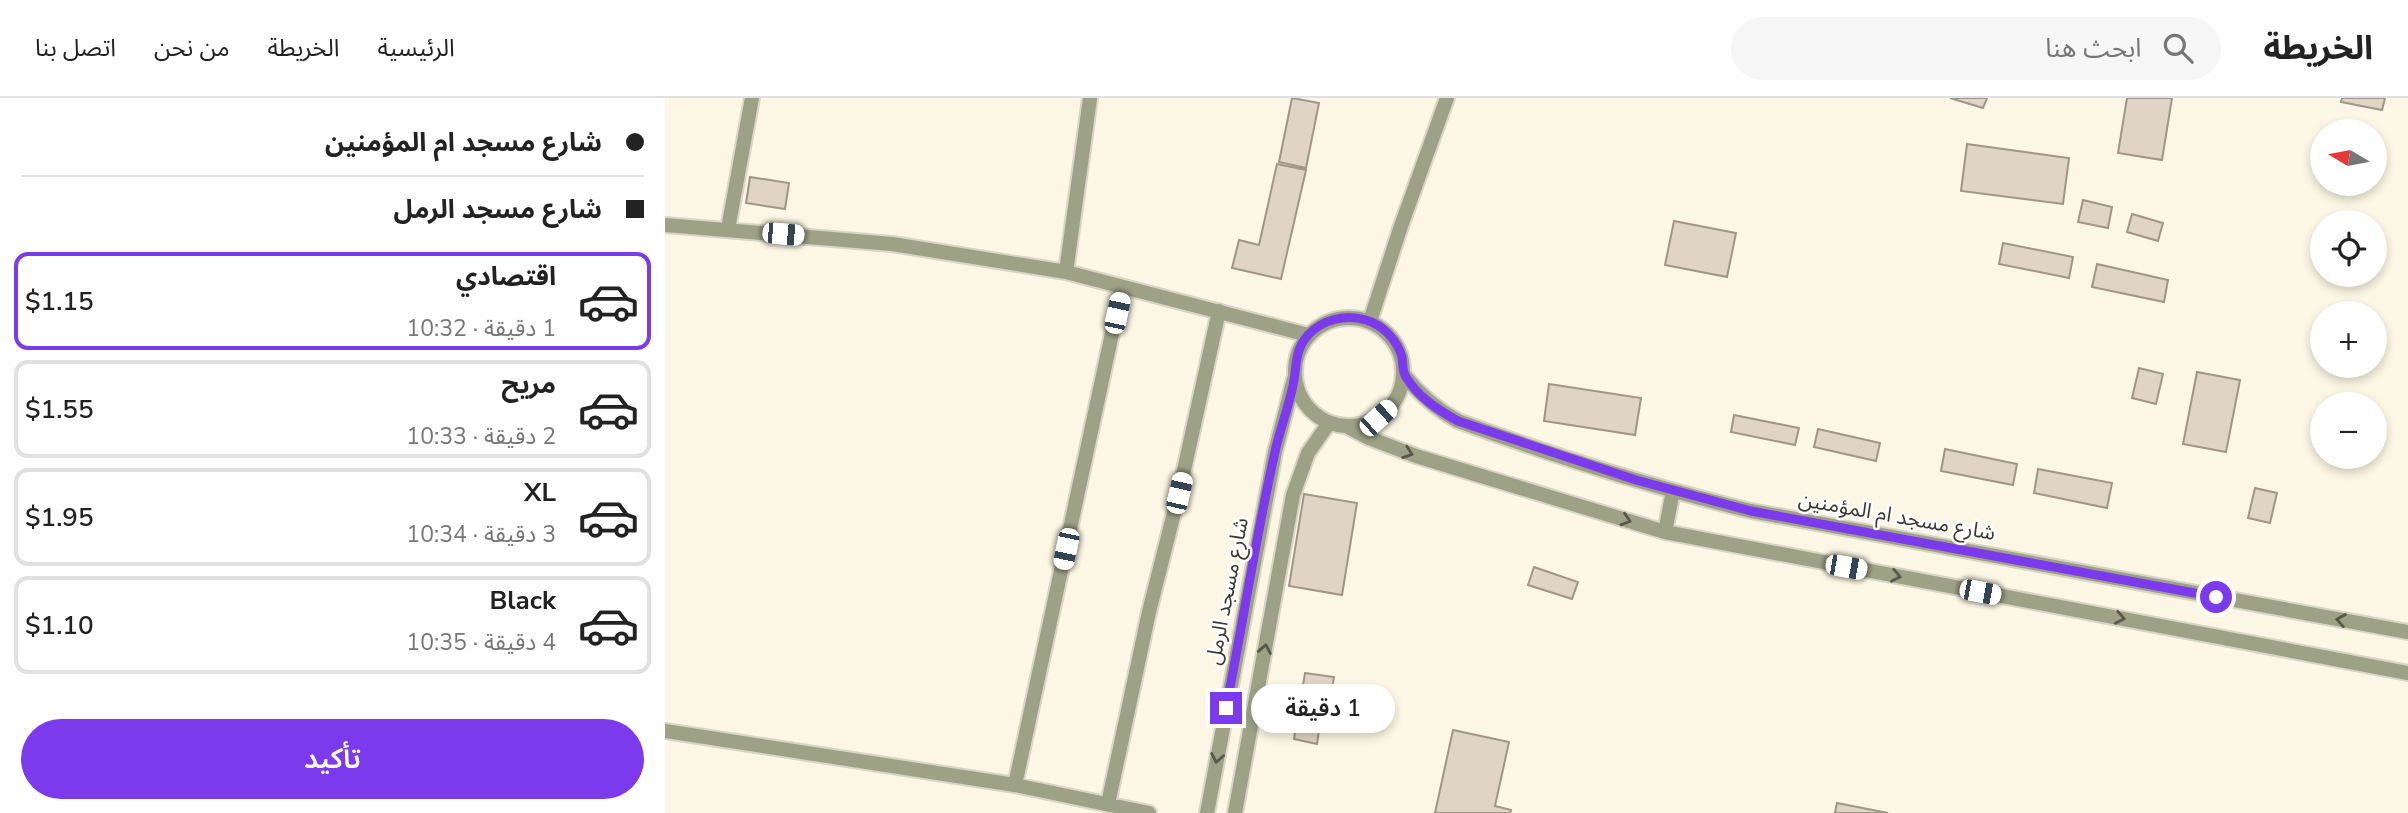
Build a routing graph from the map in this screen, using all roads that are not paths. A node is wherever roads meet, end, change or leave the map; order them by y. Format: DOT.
graph roads {
  1 [pos="752,98"];
  2 [pos="1090,98"];
  3 [pos="1447,98"];
  4 [pos="665,225"];
  5 [pos="728,229"];
  6 [pos="1066,272"];
  7 [pos="1122,287"];
  8 [pos="1219,311"];
  9 [pos="1370,321"];
  10 [pos="1308,335"];
  11 [pos="1404,375"];
  12 [pos="1294,379"];
  13 [pos="1329,423"];
  14 [pos="1346,426"];
  15 [pos="1673,491"];
  16 [pos="1665,532"];
  17 [pos="2408,632"];
  18 [pos="2408,673"];
  19 [pos="665,731"];
  20 [pos="1015,785"];
  21 [pos="1108,804"];
  22 [pos="1149,813"];
  23 [pos="1207,813"];
  24 [pos="1235,813"];
  1 -- 5 [label="street"];
  2 -- 6 [label="street"];
  3 -- 9 [label="street"];
  4 -- 5 [label="street"];
  5 -- 6 [label="street"];
  6 -- 7 [label="street"];
  7 -- 8 [label="street"];
  7 -- 20 [label="street"];
  8 -- 10 [label="street"];
  8 -- 21 [label="street"];
  9 -- 10 [label="street"];
  9 -- 11 [label="street"];
  10 -- 12 [label="street"];
  11 -- 14 [label="street"];
  11 -- 15 [label="street, شارع مسجد ام المؤمنين"];
  12 -- 13 [label="street"];
  12 -- 23 [label="street, شارع مسجد الرمل, one-way"];
  13 -- 14 [label="street"];
  24 -- 13 [label="street, one-way"];
  14 -- 16 [label="street, one-way"];
  15 -- 16 [label="street"];
  17 -- 15 [label="street, شارع مسجد ام المؤمنين, one-way"];
  16 -- 18 [label="street, one-way"];
  19 -- 20 [label="street"];
  20 -- 21 [label="street"];
  21 -- 22 [label="street"];
}
